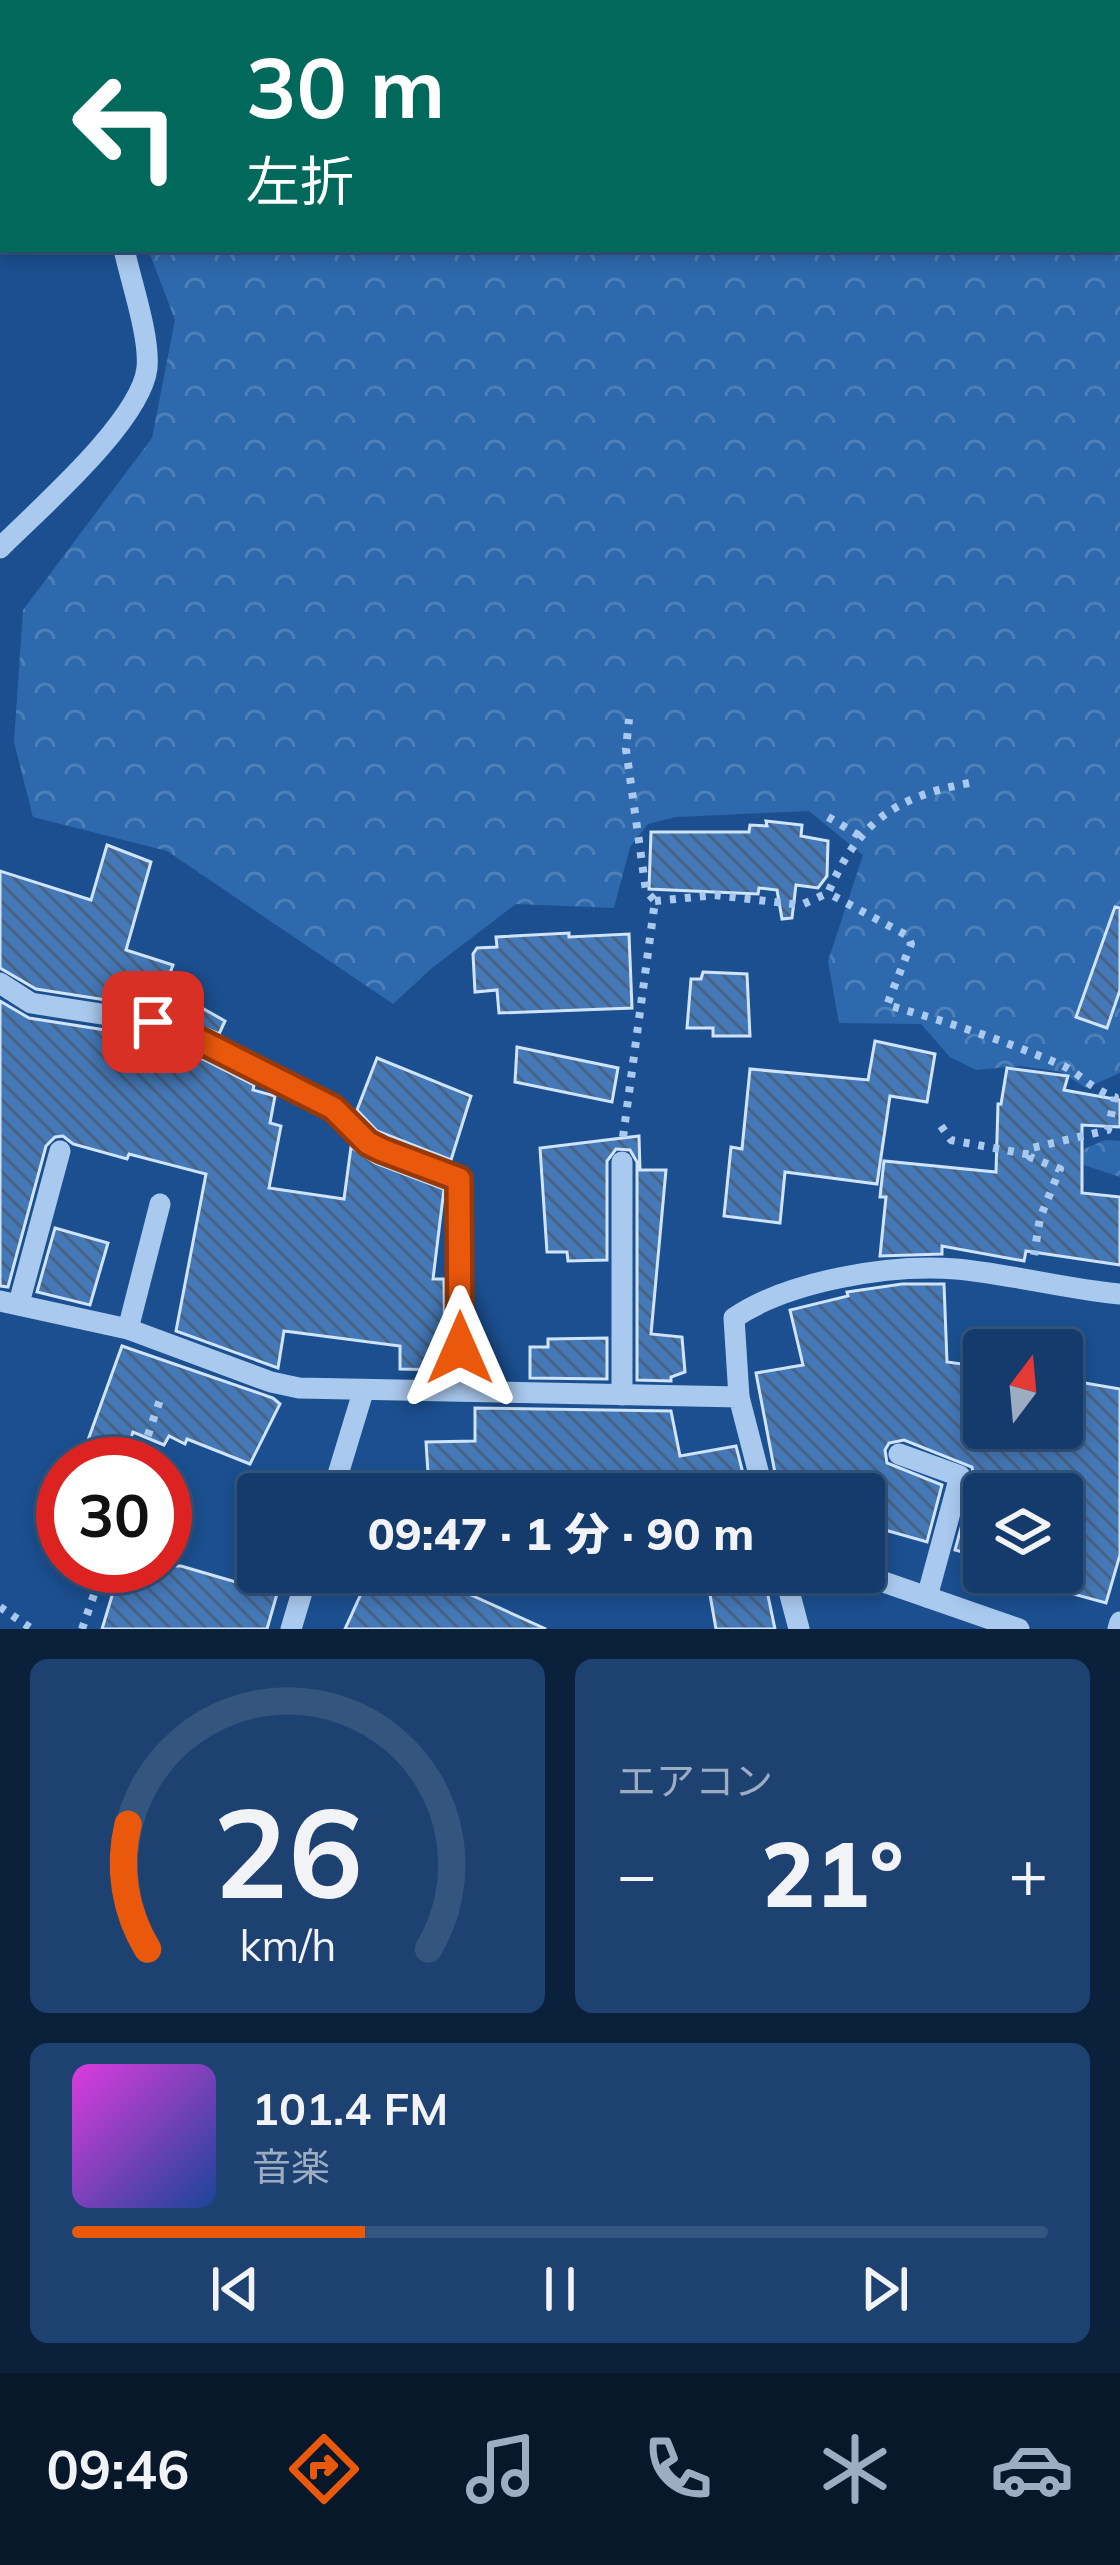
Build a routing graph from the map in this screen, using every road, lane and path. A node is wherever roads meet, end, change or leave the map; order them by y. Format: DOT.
graph roads {
  1 [pos="125,252"];
  2 [pos="0,548"];
  3 [pos="629,719"];
  4 [pos="969,783"];
  5 [pos="828,817"];
  6 [pos="860,836"];
  7 [pos="827,893"];
  8 [pos="655,902"];
  9 [pos="0,983"];
  10 [pos="941,1126"];
  11 [pos="60,1150"];
  12 [pos="1031,1155"];
  13 [pos="622,1162"];
  14 [pos="160,1204"];
  15 [pos="1030,1280"];
  16 [pos="1120,1294"];
  17 [pos="10,1302"];
  18 [pos="128,1329"];
  19 [pos="460,1390"];
  20 [pos="363,1392"];
  21 [pos="622,1395"];
  22 [pos="739,1397"];
  23 [pos="160,1400"];
  24 [pos="147,1437"];
  25 [pos="899,1454"];
  26 [pos="338,1473"];
  27 [pos="759,1473"];
  28 [pos="885,1582"];
  29 [pos="95,1593"];
  30 [pos="302,1593"];
  31 [pos="790,1593"];
  32 [pos="927,1597"];
  33 [pos="0,1607"];
  34 [pos="32,1629"];
  35 [pos="82,1629"];
  36 [pos="291,1629"];
  37 [pos="799,1629"];
  38 [pos="1019,1629"];
  1 -- 2 [label="street"];
  3 -- 8 [label="path"];
  4 -- 6 [label="path"];
  5 -- 6 [label="path"];
  6 -- 7 [label="path"];
  7 -- 8 [label="path"];
  7 -- 12 [label="path"];
  8 -- 13 [label="path"];
  9 -- 19 [label="street"];
  10 -- 12 [label="path"];
  11 -- 17 [label="street"];
  12 -- 15 [label="path"];
  13 -- 21 [label="street"];
  14 -- 18 [label="street"];
  15 -- 16 [label="street"];
  15 -- 22 [label="street"];
  17 -- 18 [label="street"];
  18 -- 20 [label="street"];
  19 -- 20 [label="street"];
  19 -- 21 [label="street"];
  20 -- 26 [label="street"];
  21 -- 22 [label="street"];
  22 -- 27 [label="street"];
  23 -- 24 [label="path"];
  25 -- 32 [label="street"];
  28 -- 32 [label="street"];
  29 -- 35 [label="path"];
  30 -- 36 [label="street"];
  31 -- 37 [label="street"];
  32 -- 38 [label="street"];
  33 -- 34 [label="path"];
}
